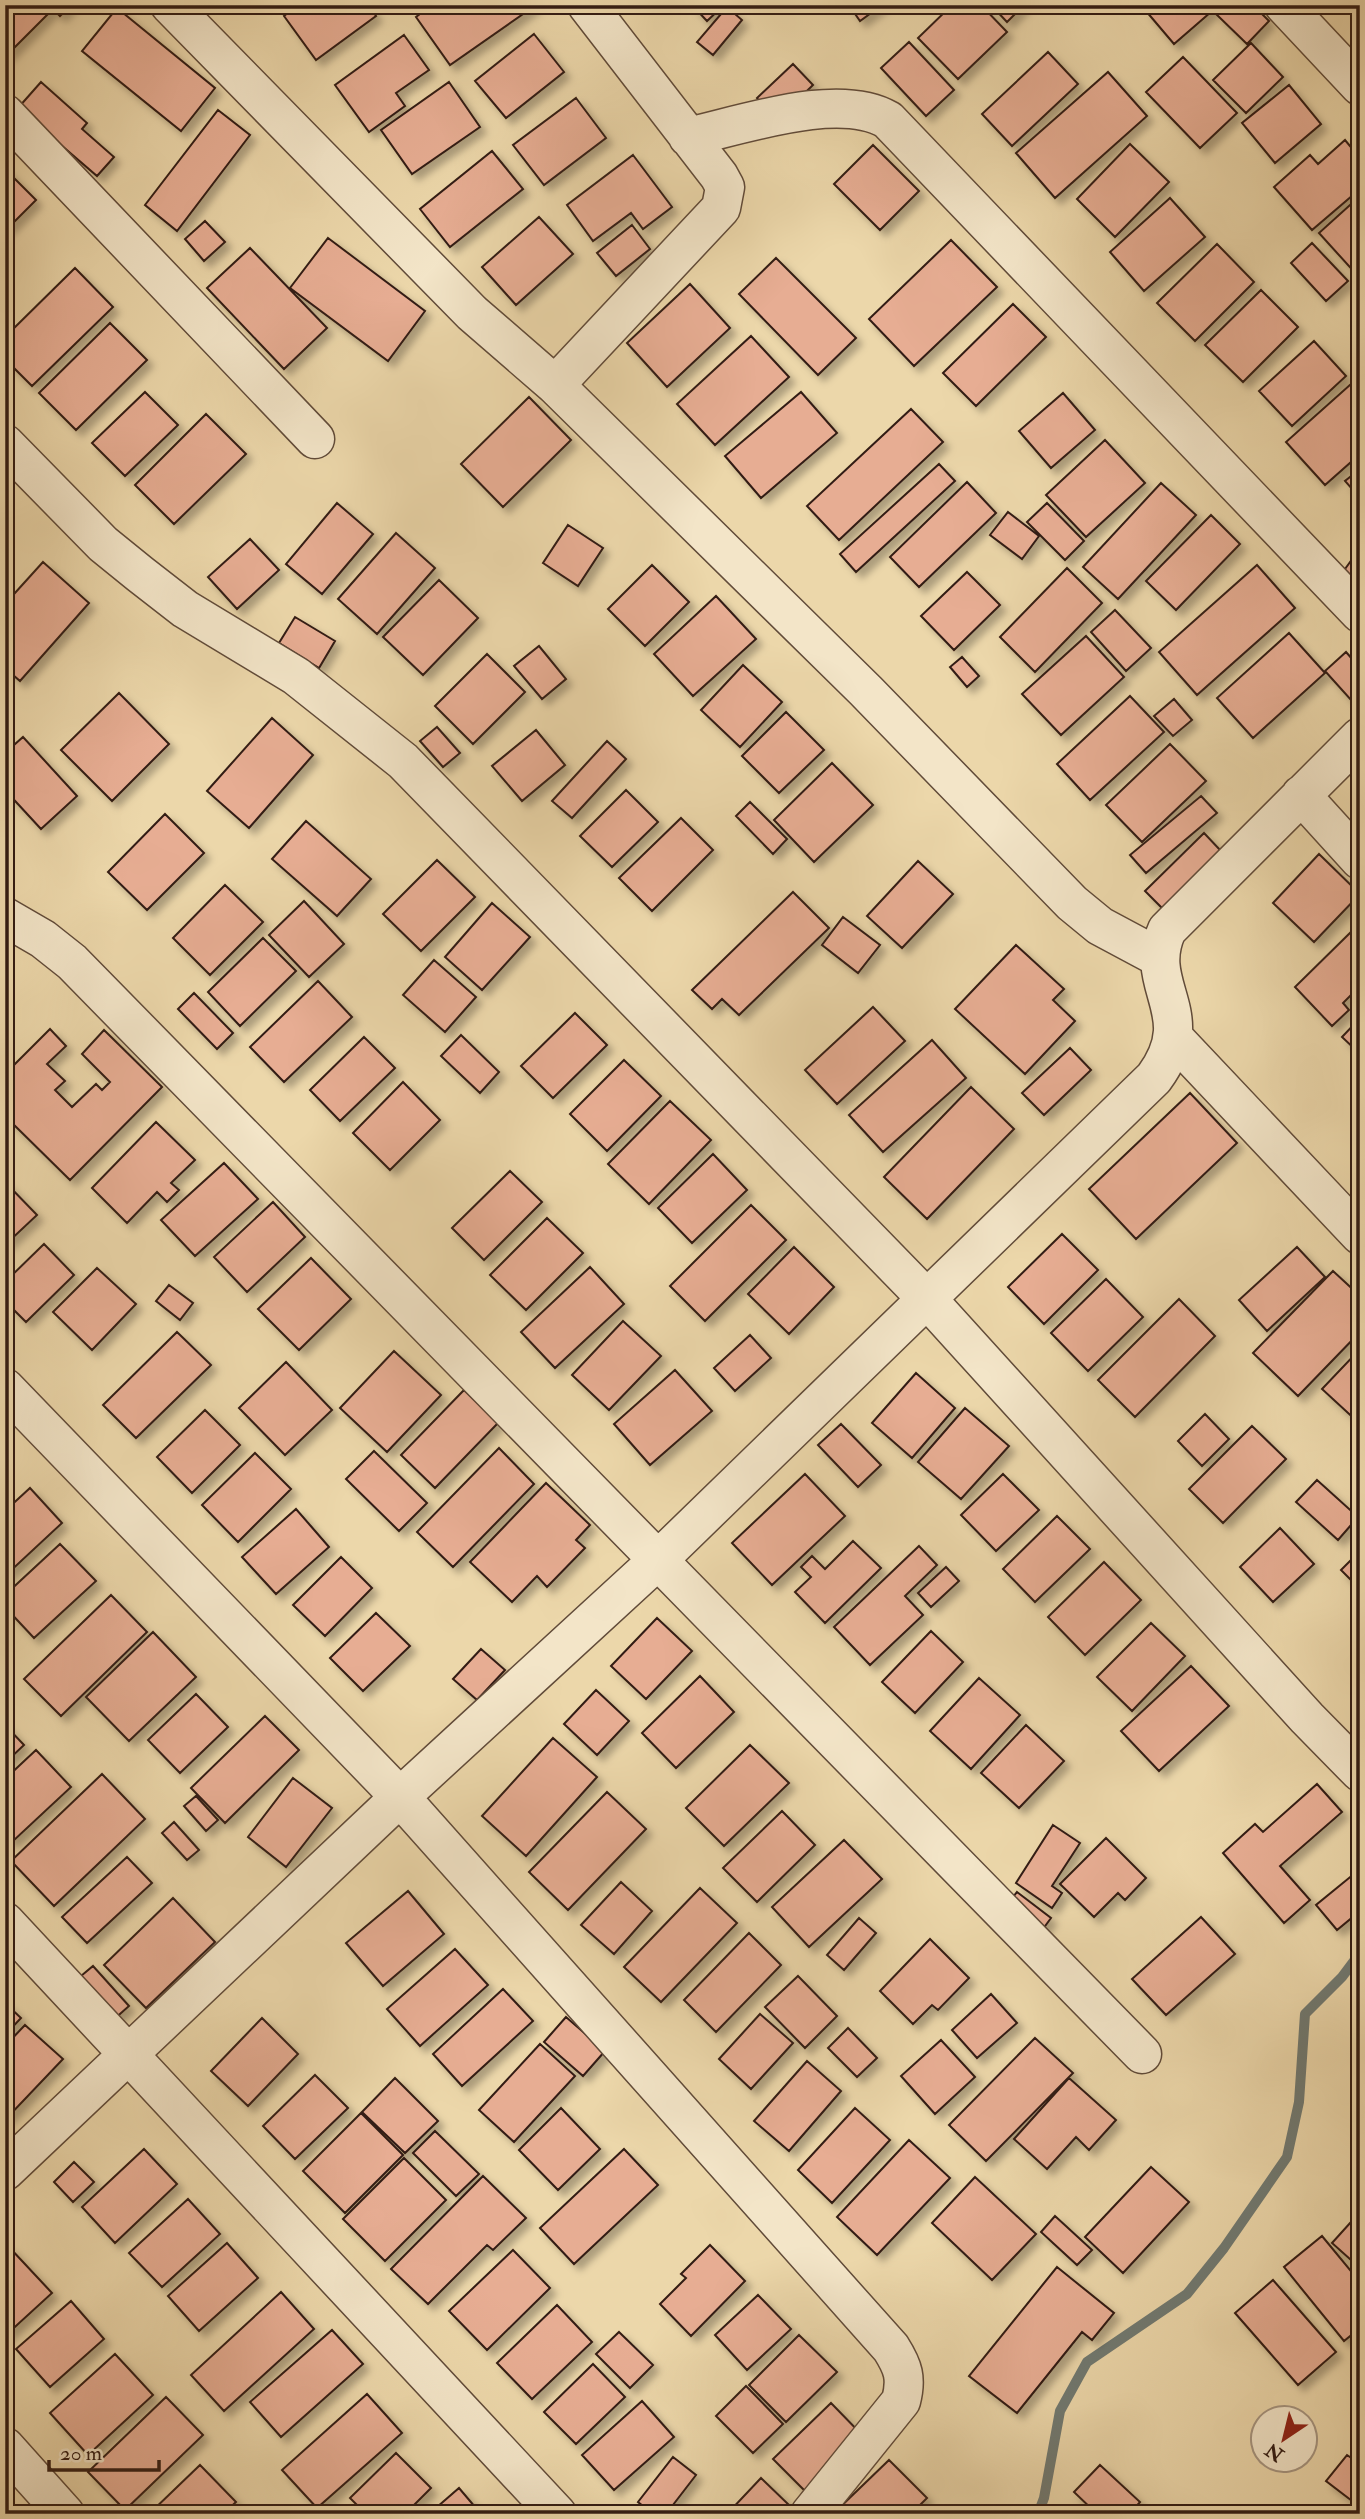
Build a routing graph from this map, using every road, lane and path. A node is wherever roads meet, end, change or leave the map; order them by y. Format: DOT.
graph roads {
  1 [pos="170,5"];
  2 [pos="587,5"];
  3 [pos="1284,5"];
  4 [pos="1360,86"];
  5 [pos="5,114"];
  6 [pos="688,137"];
  7 [pos="555,385"];
  8 [pos="315,439"];
  9 [pos="5,444"];
  10 [pos="1360,613"];
  11 [pos="1360,737"];
  12 [pos="1301,796"];
  13 [pos="1360,860"];
  14 [pos="5,917"];
  15 [pos="1158,957"];
  16 [pos="1174,1038"];
  17 [pos="1360,1235"];
  18 [pos="928,1300"];
  19 [pos="5,1388"];
  20 [pos="658,1560"];
  21 [pos="1360,1772"];
  22 [pos="400,1797"];
  23 [pos="5,1922"];
  24 [pos="129,2054"];
  25 [pos="1142,2054"];
  26 [pos="5,2171"];
  27 [pos="5,2447"];
  28 [pos="65,2514"];
  29 [pos="558,2514"];
  30 [pos="810,2514"];
  1 -- 7 [label="street"];
  2 -- 6 [label="street"];
  3 -- 4 [label="street"];
  5 -- 8 [label="street"];
  6 -- 7 [label="street"];
  6 -- 10 [label="street"];
  7 -- 15 [label="street"];
  9 -- 18 [label="street"];
  11 -- 12 [label="street"];
  12 -- 13 [label="street"];
  12 -- 15 [label="street"];
  14 -- 20 [label="street"];
  15 -- 16 [label="street"];
  16 -- 17 [label="street"];
  16 -- 18 [label="street"];
  18 -- 20 [label="street"];
  18 -- 21 [label="street"];
  19 -- 22 [label="street"];
  20 -- 22 [label="street"];
  20 -- 25 [label="street"];
  22 -- 24 [label="street"];
  22 -- 30 [label="street"];
  23 -- 24 [label="street"];
  24 -- 26 [label="street"];
  24 -- 29 [label="street"];
  27 -- 28 [label="street"];
}
